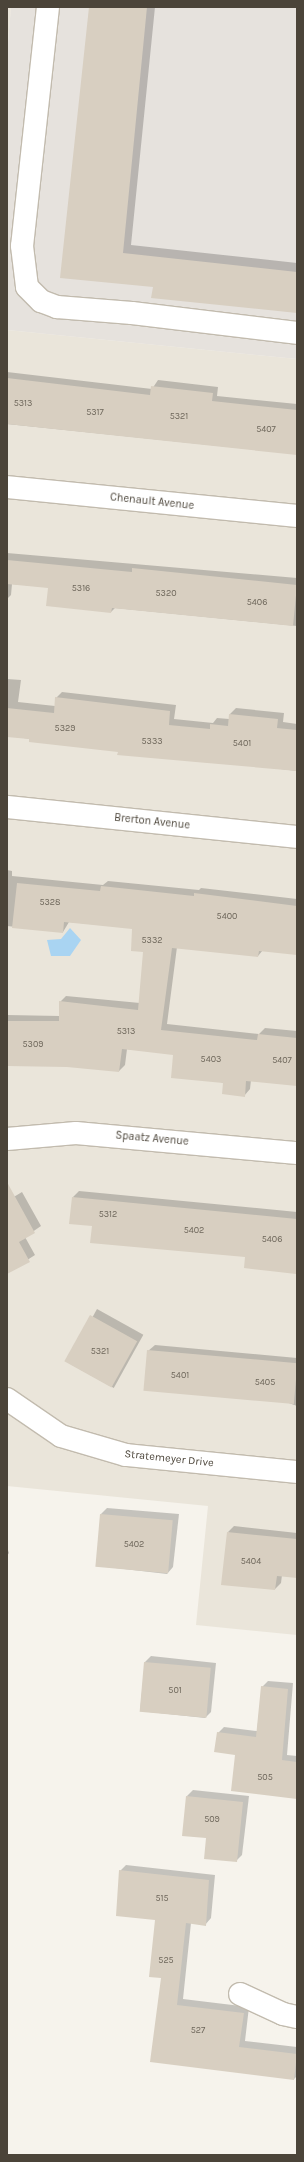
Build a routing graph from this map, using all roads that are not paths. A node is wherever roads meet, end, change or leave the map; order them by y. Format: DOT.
graph roads {
  1 [pos="48,7"];
  2 [pos="297,332"];
  3 [pos="7,487"];
  4 [pos="297,516"];
  5 [pos="7,807"];
  6 [pos="297,837"];
  7 [pos="7,1139"];
  8 [pos="297,1153"];
  9 [pos="7,1399"];
  10 [pos="297,1472"];
  11 [pos="240,1994"];
  12 [pos="297,2017"];
  1 -- 2 [label="street"];
  3 -- 4 [label="street, Chenault Avenue"];
  5 -- 6 [label="street, Brerton Avenue"];
  7 -- 8 [label="street, Spaatz Avenue"];
  9 -- 10 [label="street, Stratemeyer Drive"];
  11 -- 12 [label="street"];
}
